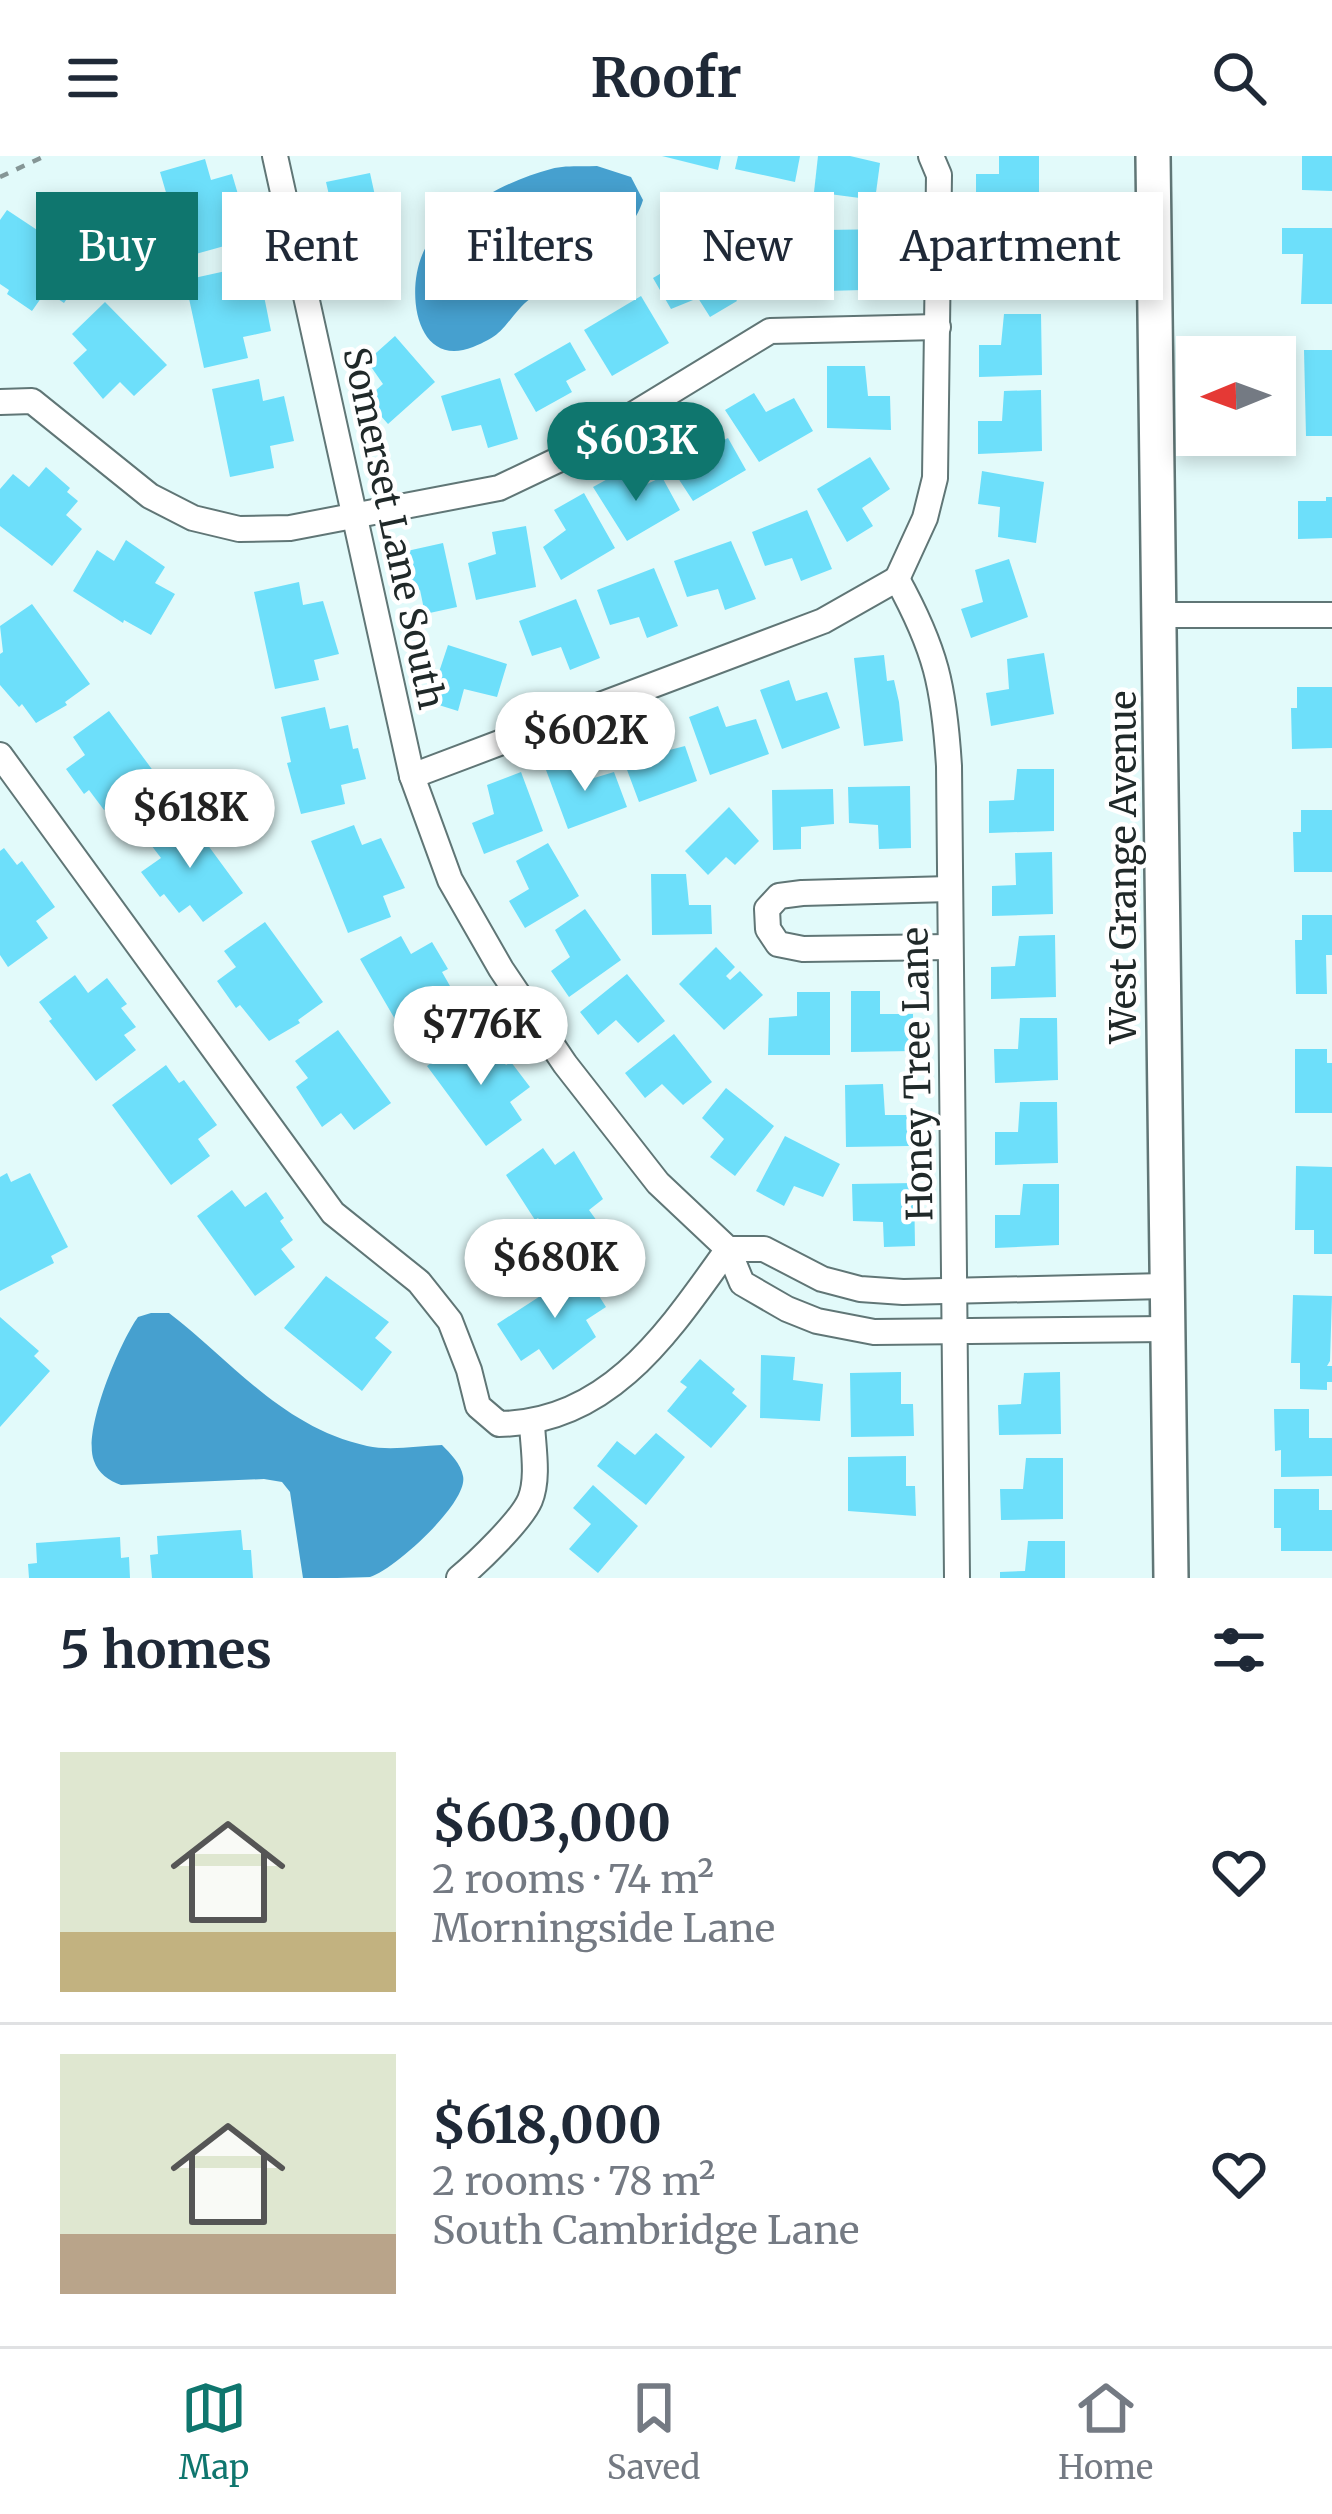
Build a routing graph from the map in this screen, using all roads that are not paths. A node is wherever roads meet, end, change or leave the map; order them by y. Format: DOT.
graph roads {
  1 [pos="275,156"];
  2 [pos="931,156"];
  3 [pos="1153,156"];
  4 [pos="938,327"];
  5 [pos="0,402"];
  6 [pos="353,517"];
  7 [pos="897,579"];
  8 [pos="1332,615"];
  9 [pos="1160,616"];
  10 [pos="0,755"];
  11 [pos="412,776"];
  12 [pos="950,889"];
  13 [pos="950,947"];
  14 [pos="728,1249"];
  15 [pos="1165,1286"];
  16 [pos="956,1291"];
  17 [pos="1166,1329"];
  18 [pos="956,1333"];
  19 [pos="532,1424"];
  20 [pos="459,1578"];
  21 [pos="957,1578"];
  22 [pos="1171,1578"];
  1 -- 6 [label="street, Somerset Lane South"];
  2 -- 4 [label="street"];
  3 -- 9 [label="street, West Grange Avenue"];
  4 -- 6 [label="street"];
  4 -- 7 [label="street"];
  5 -- 6 [label="street"];
  6 -- 11 [label="street, Somerset Lane South"];
  7 -- 11 [label="street"];
  7 -- 12 [label="street, Honey Tree Lane"];
  8 -- 9 [label="street"];
  9 -- 15 [label="street, West Grange Avenue"];
  10 -- 19 [label="street"];
  11 -- 14 [label="street, Somerset Lane South"];
  12 -- 13 [label="street, Honey Tree Lane"];
  12 -- 13 [label="street"];
  13 -- 16 [label="street, Honey Tree Lane"];
  14 -- 16 [label="street"];
  14 -- 18 [label="street, Somerset Lane South"];
  14 -- 19 [label="street"];
  15 -- 16 [label="street"];
  15 -- 17 [label="street, West Grange Avenue"];
  16 -- 18 [label="street, Honey Tree Lane"];
  17 -- 18 [label="street, Somerset Lane South"];
  17 -- 22 [label="street, West Grange Avenue"];
  18 -- 21 [label="street, Honey Tree Lane"];
  19 -- 20 [label="street"];
}
